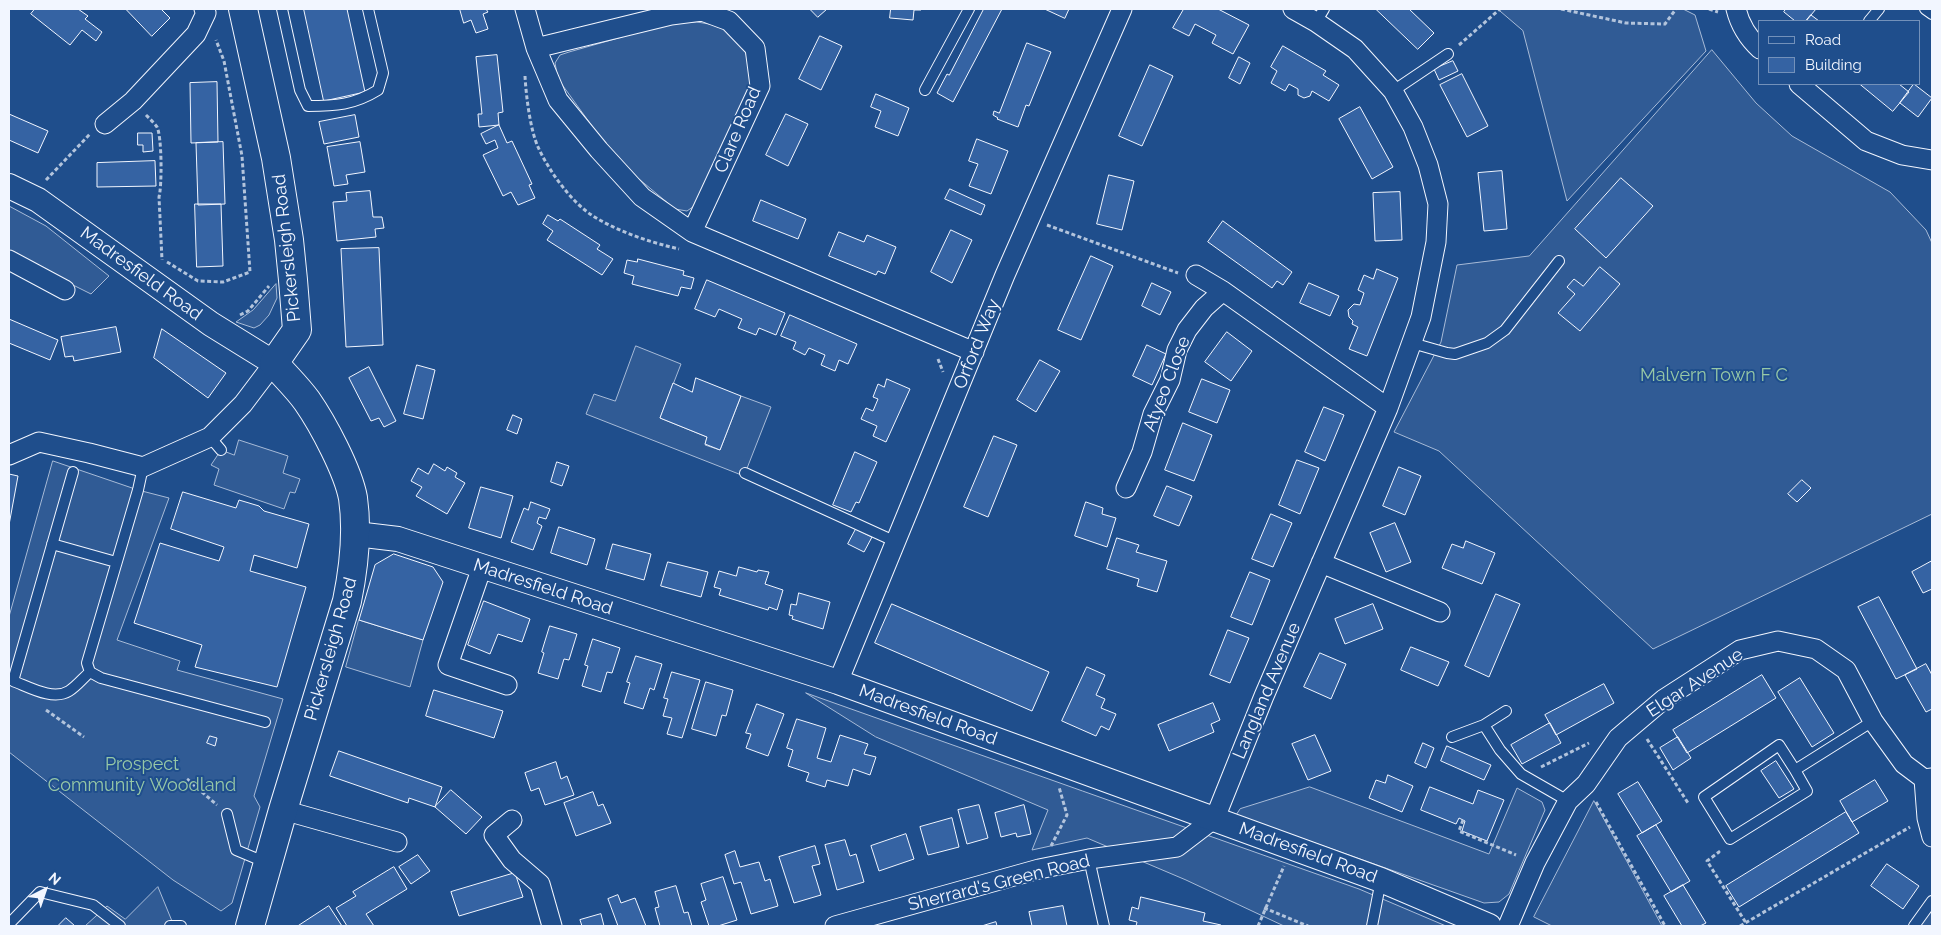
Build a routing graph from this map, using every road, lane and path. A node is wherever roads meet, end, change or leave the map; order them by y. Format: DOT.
graph roads {
  1 [pos="243,9"];
  2 [pos="282,9"];
  3 [pos="368,9"];
  4 [pos="525,9"];
  5 [pos="969,9"];
  6 [pos="1122,9"];
  7 [pos="1293,9"];
  8 [pos="1500,9"];
  9 [pos="1561,9"];
  10 [pos="1676,9"];
  11 [pos="1736,9"];
  12 [pos="1879,9"];
  13 [pos="1925,9"];
  14 [pos="205,11"];
  15 [pos="1932,14"];
  16 [pos="1320,15"];
  17 [pos="1870,20"];
  18 [pos="1758,47"];
  19 [pos="536,48"];
  20 [pos="1448,54"];
  21 [pos="1809,87"];
  22 [pos="925,90"];
  23 [pos="1393,91"];
  24 [pos="133,100"];
  25 [pos="105,124"];
  26 [pos="1932,160"];
  27 [pos="9,186"];
  28 [pos="52,187"];
  29 [pos="1030,219"];
  30 [pos="692,232"];
  31 [pos="683,250"];
  32 [pos="154,255"];
  33 [pos="291,258"];
  34 [pos="9,260"];
  35 [pos="162,260"];
  36 [pos="1558,261"];
  37 [pos="1196,275"];
  38 [pos="65,290"];
  39 [pos="1223,291"];
  40 [pos="211,324"];
  41 [pos="1412,343"];
  42 [pos="974,352"];
  43 [pos="274,363"];
  44 [pos="1388,408"];
  45 [pos="9,455"];
  46 [pos="143,468"];
  47 [pos="73,472"];
  48 [pos="745,473"];
  49 [pos="1126,488"];
  50 [pos="356,534"];
  51 [pos="894,541"];
  52 [pos="52,544"];
  53 [pos="116,562"];
  54 [pos="1321,563"];
  55 [pos="482,567"];
  56 [pos="1440,612"];
  57 [pos="90,672"];
  58 [pos="838,682"];
  59 [pos="507,685"];
  60 [pos="44,709"];
  61 [pos="1506,711"];
  62 [pos="1873,721"];
  63 [pos="265,722"];
  64 [pos="1636,722"];
  65 [pos="1484,725"];
  66 [pos="84,736"];
  67 [pos="1452,737"];
  68 [pos="1614,744"];
  69 [pos="1052,760"];
  70 [pos="1796,770"];
  71 [pos="1526,778"];
  72 [pos="187,779"];
  73 [pos="1928,779"];
  74 [pos="1586,784"];
  75 [pos="1568,801"];
  76 [pos="1692,808"];
  77 [pos="283,810"];
  78 [pos="227,814"];
  79 [pos="1215,818"];
  80 [pos="1927,818"];
  81 [pos="512,820"];
  82 [pos="1462,820"];
  83 [pos="1932,837"];
  84 [pos="397,842"];
  85 [pos="1715,845"];
  86 [pos="1293,848"];
  87 [pos="1089,859"];
  88 [pos="268,863"];
  89 [pos="1535,864"];
  90 [pos="1039,869"];
  91 [pos="1381,880"];
  92 [pos="1932,901"];
  93 [pos="1264,908"];
  94 [pos="1746,923"];
  95 [pos="9,924"];
  96 [pos="120,926"];
  97 [pos="170,926"];
  98 [pos="181,926"];
  99 [pos="250,926"];
  100 [pos="552,926"];
  101 [pos="835,926"];
  102 [pos="1104,926"];
  103 [pos="1258,926"];
  104 [pos="1308,926"];
  105 [pos="1372,926"];
  106 [pos="1489,926"];
  107 [pos="1508,926"];
  108 [pos="1665,926"];
  109 [pos="1740,926"];
  110 [pos="1914,926"];
  1 -- 33 [label="main road, Pickersleigh Road"];
  2 -- 3 [label="lane"];
  4 -- 19 [label="street"];
  5 -- 22 [label="lane"];
  6 -- 29 [label="street, Orford Way"];
  7 -- 16 [label="street, Langland Avenue"];
  8 -- 20 [label="path"];
  9 -- 10 [label="path"];
  11 -- 18 [label="street"];
  12 -- 17 [label="lane"];
  13 -- 15 [label="lane"];
  14 -- 24 [label="street"];
  14 -- 35 [label="path"];
  16 -- 23 [label="street, Langland Avenue"];
  19 -- 30 [label="street"];
  19 -- 30 [label="street, Clare Road"];
  19 -- 31 [label="path"];
  20 -- 23 [label="lane"];
  21 -- 26 [label="street"];
  23 -- 41 [label="street, Langland Avenue"];
  24 -- 25 [label="street"];
  24 -- 35 [label="path"];
  25 -- 28 [label="path"];
  27 -- 40 [label="street, Madresfield Road"];
  29 -- 37 [label="path"];
  29 -- 42 [label="street, Orford Way"];
  30 -- 42 [label="street"];
  32 -- 35 [label="path"];
  33 -- 40 [label="path"];
  33 -- 43 [label="main road, Pickersleigh Road"];
  34 -- 38 [label="street"];
  36 -- 41 [label="lane"];
  37 -- 39 [label="street"];
  39 -- 44 [label="street"];
  39 -- 49 [label="street, Atyeo Close"];
  40 -- 43 [label="street, Madresfield Road"];
  41 -- 44 [label="street, Langland Avenue"];
  42 -- 51 [label="street, Orford Way"];
  43 -- 46 [label="street"];
  43 -- 50 [label="main road, Pickersleigh Road"];
  44 -- 54 [label="street, Langland Avenue"];
  45 -- 46 [label="street"];
  46 -- 53 [label="lane"];
  47 -- 52 [label="lane"];
  48 -- 51 [label="lane"];
  50 -- 55 [label="street, Madresfield Road"];
  50 -- 77 [label="main road, Pickersleigh Road"];
  51 -- 58 [label="street, Orford Way"];
  52 -- 53 [label="lane"];
  52 -- 57 [label="lane"];
  53 -- 57 [label="lane"];
  54 -- 56 [label="street"];
  54 -- 79 [label="street, Langland Avenue"];
  55 -- 58 [label="street, Madresfield Road"];
  55 -- 59 [label="street"];
  57 -- 63 [label="lane"];
  58 -- 69 [label="street, Madresfield Road"];
  60 -- 66 [label="path"];
  61 -- 65 [label="lane"];
  62 -- 64 [label="street, Elgar Avenue"];
  62 -- 70 [label="lane"];
  62 -- 73 [label="street, Elgar Avenue"];
  64 -- 68 [label="street, Elgar Avenue"];
  64 -- 76 [label="path"];
  65 -- 67 [label="lane"];
  65 -- 71 [label="lane"];
  68 -- 71 [label="path"];
  68 -- 74 [label="street, Elgar Avenue"];
  69 -- 79 [label="street, Madresfield Road"];
  69 -- 90 [label="path"];
  70 -- 70 [label="lane"];
  71 -- 75 [label="lane"];
  72 -- 78 [label="path"];
  73 -- 80 [label="street"];
  74 -- 75 [label="street, Elgar Avenue"];
  74 -- 108 [label="path"];
  75 -- 89 [label="street, Elgar Avenue"];
  77 -- 84 [label="street"];
  77 -- 88 [label="main road, Pickersleigh Road"];
  78 -- 88 [label="lane"];
  79 -- 86 [label="street, Madresfield Road"];
  79 -- 87 [label="street, Sherrard's Green Road"];
  80 -- 83 [label="street"];
  80 -- 94 [label="path"];
  81 -- 100 [label="street"];
  82 -- 89 [label="path"];
  85 -- 94 [label="path"];
  86 -- 91 [label="street, Madresfield Road"];
  86 -- 93 [label="path"];
  87 -- 90 [label="street, Sherrard's Green Road"];
  87 -- 102 [label="lane"];
  88 -- 99 [label="main road, Pickersleigh Road"];
  89 -- 107 [label="street, Elgar Avenue"];
  90 -- 101 [label="street, Sherrard's Green Road"];
  91 -- 105 [label="lane"];
  91 -- 106 [label="street, Madresfield Road"];
  92 -- 110 [label="lane"];
  93 -- 103 [label="path"];
  93 -- 104 [label="path"];
  94 -- 109 [label="path"];
  95 -- 96 [label="lane"];
  97 -- 98 [label="lane"];
}
